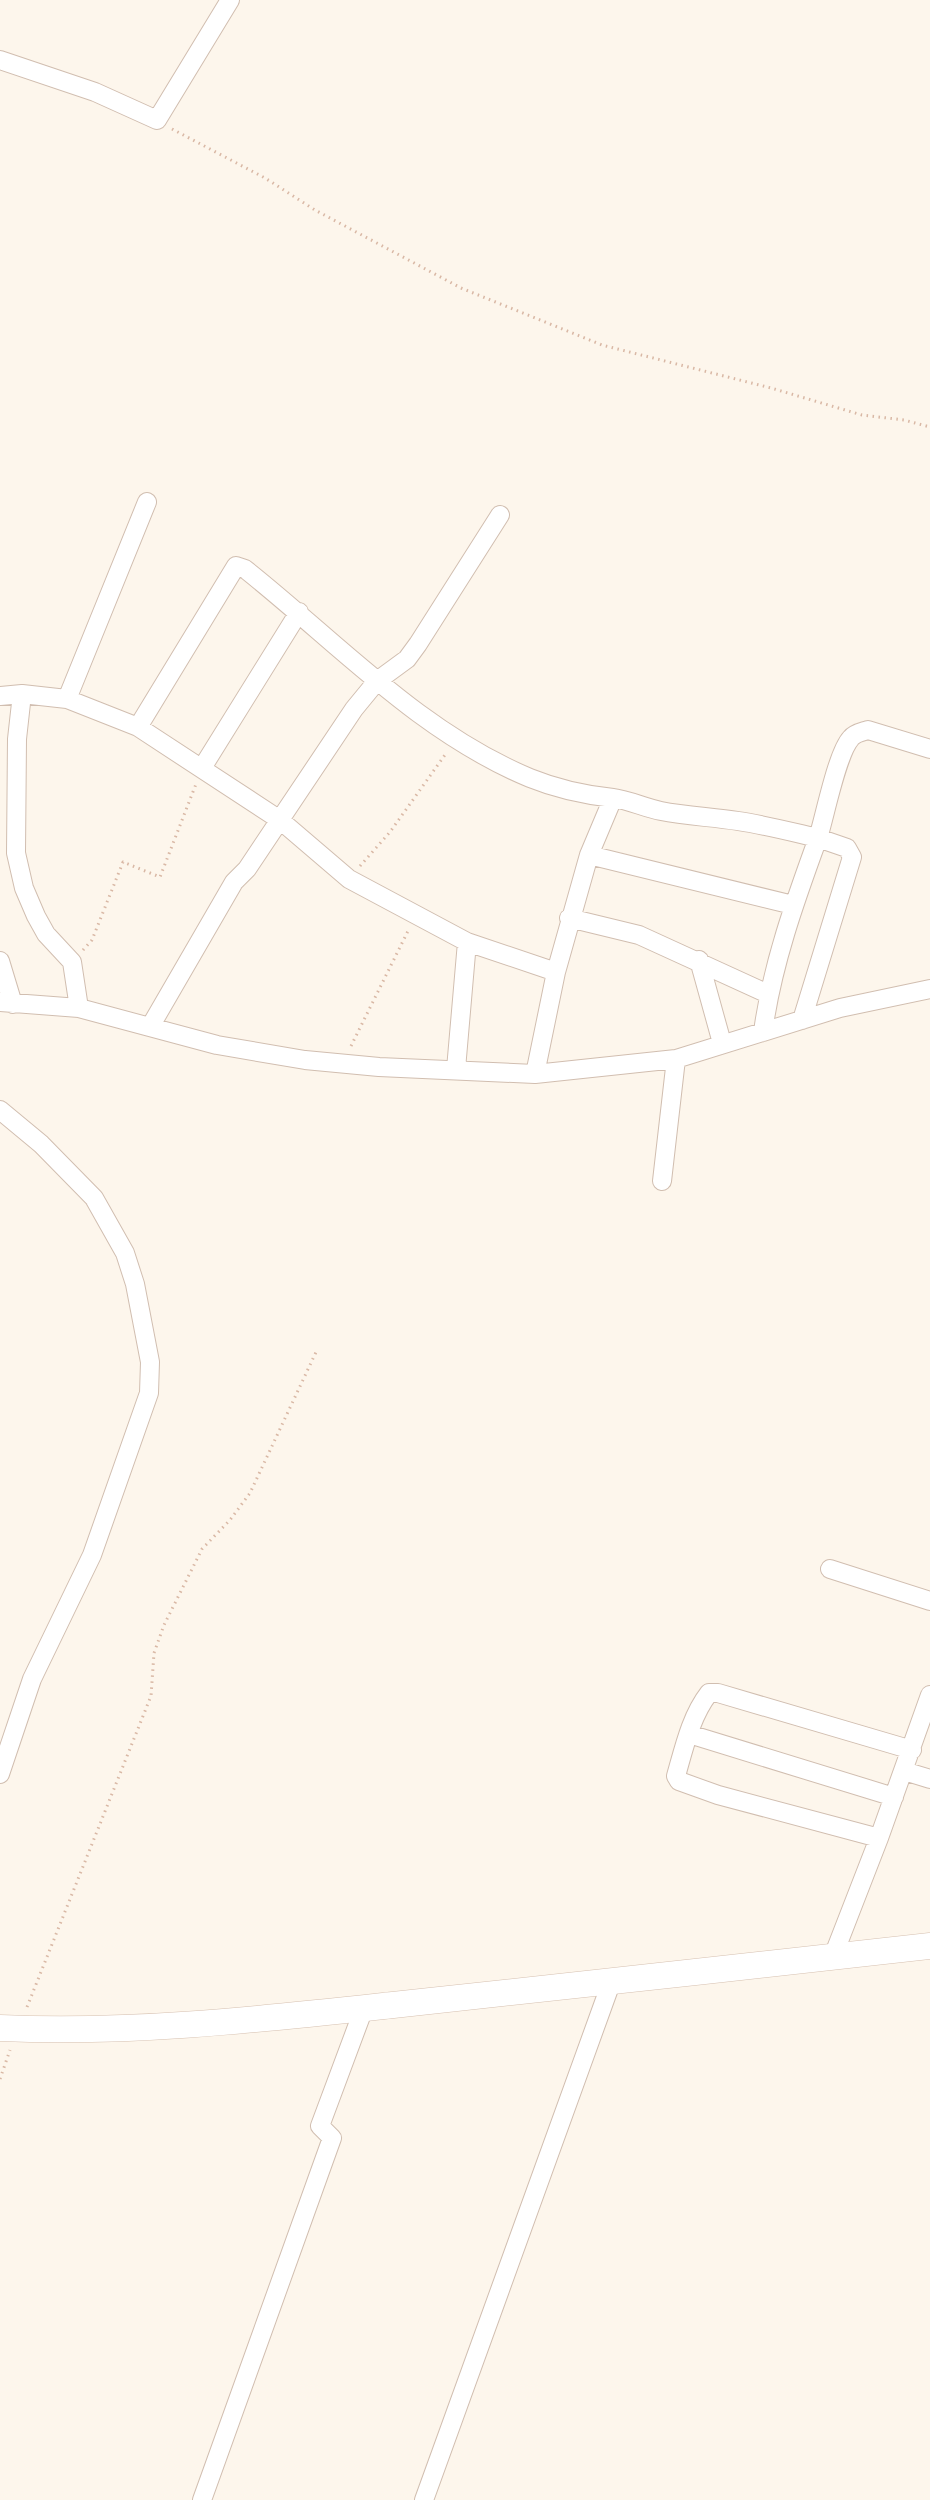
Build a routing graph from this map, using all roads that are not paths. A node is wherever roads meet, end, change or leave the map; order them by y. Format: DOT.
graph roads {
  1 [pos="230,0"];
  2 [pos="0,60"];
  3 [pos="147,502"];
  4 [pos="500,515"];
  5 [pos="299,612"];
  6 [pos="377,681"];
  7 [pos="22,694"];
  8 [pos="0,696"];
  9 [pos="67,699"];
  10 [pos="138,727"];
  11 [pos="9,740"];
  12 [pos="930,749"];
  13 [pos="202,768"];
  14 [pos="8,785"];
  15 [pos="613,798"];
  16 [pos="280,820"];
  17 [pos="818,838"];
  18 [pos="589,855"];
  19 [pos="793,905"];
  20 [pos="569,918"];
  21 [pos="467,942"];
  22 [pos="699,960"];
  23 [pos="0,961"];
  24 [pos="556,972"];
  25 [pos="930,989"];
  26 [pos="768,994"];
  27 [pos="6,1003"];
  28 [pos="79,1008"];
  29 [pos="802,1020"];
  30 [pos="150,1027"];
  31 [pos="763,1032"];
  32 [pos="722,1043"];
  33 [pos="676,1059"];
  34 [pos="456,1069"];
  35 [pos="535,1074"];
  36 [pos="0,1110"];
  37 [pos="662,1181"];
  38 [pos="830,1569"];
  39 [pos="930,1601"];
  40 [pos="930,1695"];
  41 [pos="925,1727"];
  42 [pos="689,1734"];
  43 [pos="912,1750"];
  44 [pos="904,1771"];
  45 [pos="0,1774"];
  46 [pos="930,1779"];
  47 [pos="894,1797"];
  48 [pos="879,1838"];
  49 [pos="928,1941"];
  50 [pos="832,1959"];
  51 [pos="611,1983"];
  52 [pos="364,2008"];
  53 [pos="9,2028"];
  54 [pos="202,2500"];
  55 [pos="424,2500"];
  1 -- 2 [label="street"];
  3 -- 9 [label="street"];
  4 -- 6 [label="street"];
  5 -- 6 [label="street"];
  5 -- 10 [label="street"];
  5 -- 13 [label="street"];
  6 -- 15 [label="street"];
  6 -- 16 [label="street"];
  7 -- 8 [label="street"];
  7 -- 9 [label="street"];
  7 -- 11 [label="street"];
  9 -- 10 [label="street"];
  10 -- 13 [label="street"];
  11 -- 14 [label="street"];
  12 -- 17 [label="street"];
  13 -- 16 [label="street"];
  14 -- 28 [label="street"];
  15 -- 17 [label="street"];
  15 -- 18 [label="street"];
  16 -- 21 [label="street"];
  16 -- 30 [label="street"];
  17 -- 19 [label="street"];
  17 -- 29 [label="street"];
  18 -- 19 [label="street"];
  18 -- 20 [label="street"];
  19 -- 26 [label="street"];
  20 -- 22 [label="street"];
  20 -- 24 [label="street"];
  21 -- 24 [label="street"];
  21 -- 34 [label="street"];
  22 -- 26 [label="street"];
  22 -- 32 [label="street"];
  23 -- 27 [label="street"];
  24 -- 35 [label="street"];
  25 -- 29 [label="street"];
  26 -- 31 [label="street"];
  27 -- 28 [label="street"];
  28 -- 30 [label="street"];
  29 -- 31 [label="street"];
  30 -- 34 [label="street"];
  31 -- 32 [label="street"];
  32 -- 33 [label="street"];
  33 -- 35 [label="street"];
  33 -- 37 [label="street"];
  34 -- 35 [label="street"];
  36 -- 45 [label="street"];
  38 -- 39 [label="street"];
  40 -- 41 [label="street"];
  41 -- 43 [label="street"];
  42 -- 43 [label="street"];
  42 -- 47 [label="street"];
  42 -- 48 [label="street"];
  43 -- 44 [label="street"];
  44 -- 46 [label="street"];
  44 -- 47 [label="street"];
  47 -- 48 [label="street"];
  48 -- 50 [label="street"];
  49 -- 50 [label="main road"];
  50 -- 51 [label="main road"];
  51 -- 52 [label="main road"];
  51 -- 55 [label="street"];
  52 -- 53 [label="main road"];
  52 -- 54 [label="street"];
}
